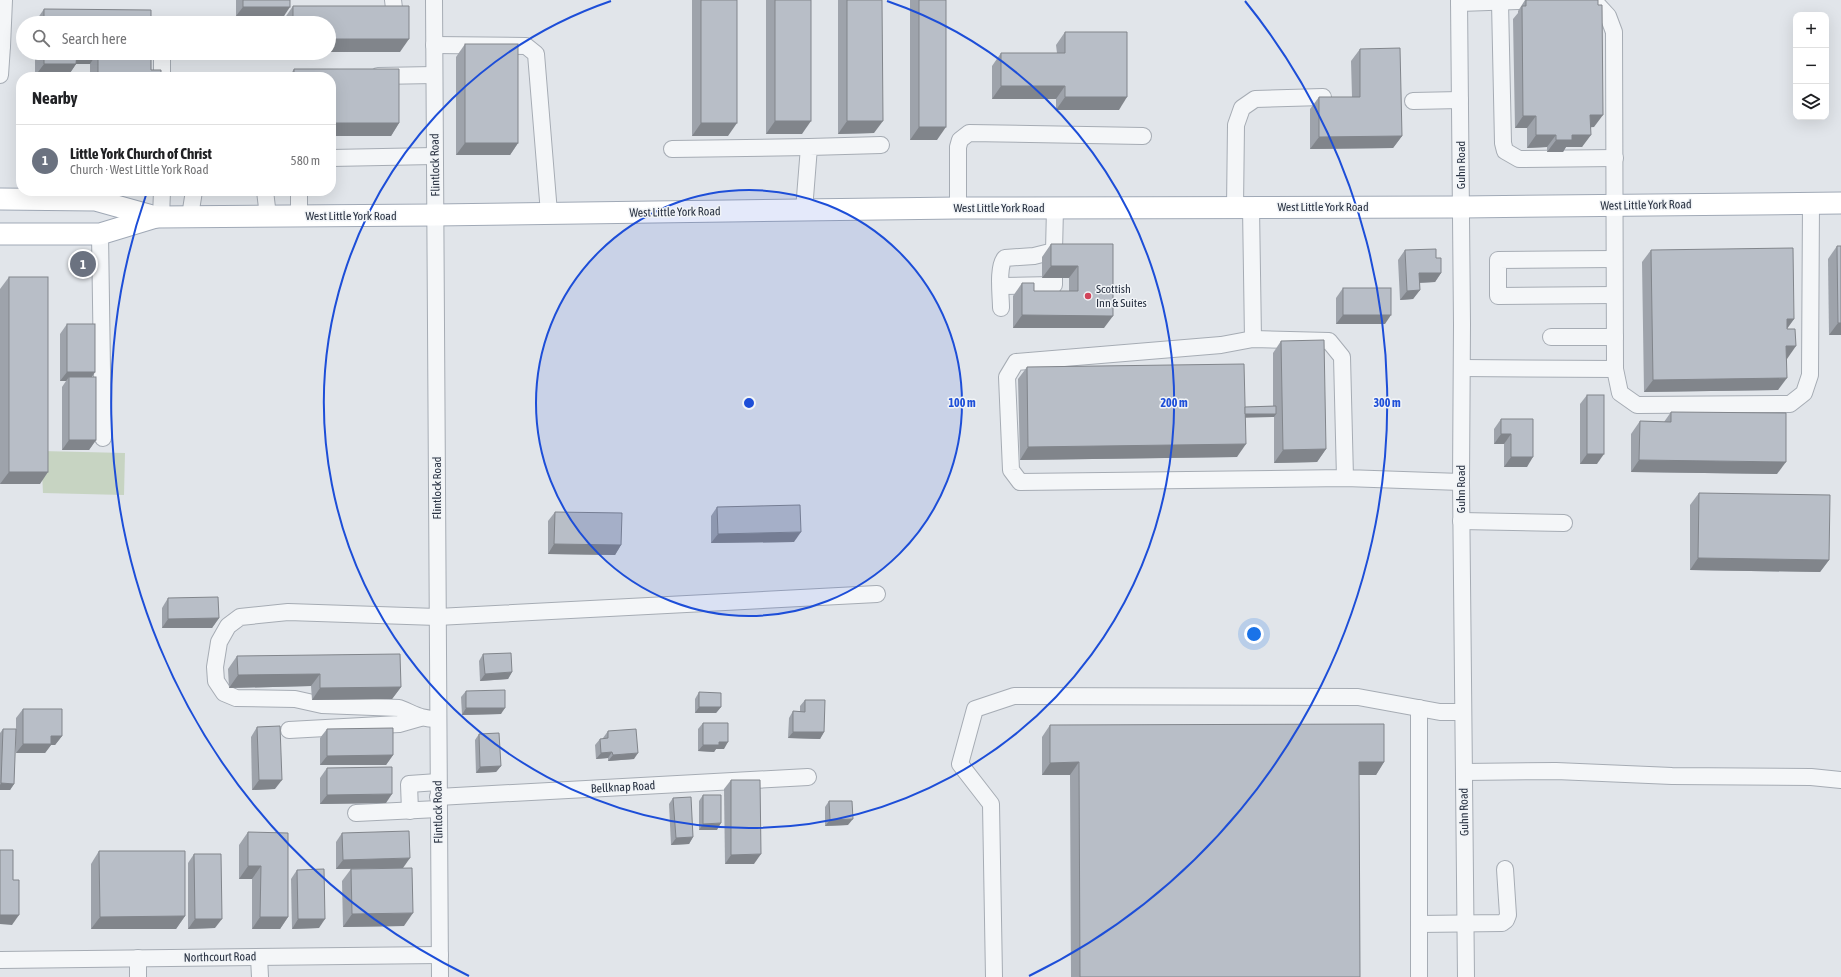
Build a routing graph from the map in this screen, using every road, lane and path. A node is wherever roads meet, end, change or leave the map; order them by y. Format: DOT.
graph roads {
  1 [pos="4,0"];
  2 [pos="434,0"];
  3 [pos="1550,0"];
  4 [pos="1575,0"];
  5 [pos="1459,1"];
  6 [pos="1500,2"];
  7 [pos="434,45"];
  8 [pos="1,46"];
  9 [pos="162,60"];
  10 [pos="162,72"];
  11 [pos="0,75"];
  12 [pos="434,75"];
  13 [pos="363,76"];
  14 [pos="1323,97"];
  15 [pos="1460,100"];
  16 [pos="1412,101"];
  17 [pos="1143,136"];
  18 [pos="881,145"];
  19 [pos="809,147"];
  20 [pos="672,149"];
  21 [pos="434,156"];
  22 [pos="336,158"];
  23 [pos="1614,158"];
  24 [pos="161,196"];
  25 [pos="193,196"];
  26 [pos="266,196"];
  27 [pos="299,196"];
  28 [pos="0,199"];
  29 [pos="1841,203"];
  30 [pos="1811,204"];
  31 [pos="1614,205"];
  32 [pos="1461,207"];
  33 [pos="958,208"];
  34 [pos="1055,208"];
  35 [pos="1243,208"];
  36 [pos="804,210"];
  37 [pos="549,213"];
  38 [pos="435,215"];
  39 [pos="190,216"];
  40 [pos="268,216"];
  41 [pos="300,216"];
  42 [pos="158,217"];
  43 [pos="0,234"];
  44 [pos="100,234"];
  45 [pos="1614,259"];
  46 [pos="1054,278"];
  47 [pos="1000,286"];
  48 [pos="1614,295"];
  49 [pos="1001,308"];
  50 [pos="1551,337"];
  51 [pos="1614,337"];
  52 [pos="1253,339"];
  53 [pos="1462,368"];
  54 [pos="1614,370"];
  55 [pos="103,438"];
  56 [pos="1345,478"];
  57 [pos="1461,482"];
  58 [pos="1461,521"];
  59 [pos="1564,523"];
  60 [pos="877,594"];
  61 [pos="437,616"];
  62 [pos="1419,708"];
  63 [pos="1463,712"];
  64 [pos="420,718"];
  65 [pos="438,719"];
  66 [pos="289,730"];
  67 [pos="1464,772"];
  68 [pos="808,777"];
  69 [pos="1841,780"];
  70 [pos="438,796"];
  71 [pos="410,811"];
  72 [pos="356,813"];
  73 [pos="1505,870"];
  74 [pos="1419,924"];
  75 [pos="1465,924"];
  76 [pos="440,955"];
  77 [pos="259,957"];
  78 [pos="138,958"];
  79 [pos="0,960"];
  80 [pos="138,977"];
  81 [pos="260,977"];
  82 [pos="440,977"];
  83 [pos="994,977"];
  84 [pos="1419,977"];
  85 [pos="1466,977"];
  1 -- 8 [label="street"];
  2 -- 7 [label="street, Flintlock Road"];
  3 -- 6 [label="street"];
  4 -- 23 [label="street"];
  5 -- 6 [label="street"];
  5 -- 15 [label="street, Guhn Road"];
  6 -- 23 [label="street"];
  7 -- 12 [label="street, Flintlock Road"];
  7 -- 37 [label="street"];
  8 -- 11 [label="street"];
  9 -- 10 [label="street"];
  12 -- 13 [label="street"];
  12 -- 21 [label="street, Flintlock Road"];
  14 -- 35 [label="street"];
  15 -- 16 [label="street"];
  15 -- 32 [label="street, Guhn Road"];
  17 -- 33 [label="street"];
  18 -- 19 [label="street"];
  19 -- 20 [label="street"];
  19 -- 36 [label="street"];
  21 -- 22 [label="street"];
  21 -- 38 [label="street, Flintlock Road"];
  23 -- 31 [label="street"];
  24 -- 42 [label="street"];
  25 -- 39 [label="street"];
  26 -- 40 [label="street"];
  27 -- 41 [label="street"];
  28 -- 42 [label="main road, West Little York Road"];
  29 -- 30 [label="main road, West Little York Road"];
  30 -- 31 [label="main road, West Little York Road"];
  30 -- 54 [label="street"];
  31 -- 32 [label="main road, West Little York Road"];
  31 -- 45 [label="street"];
  32 -- 35 [label="main road, West Little York Road"];
  32 -- 53 [label="street, Guhn Road"];
  33 -- 34 [label="main road, West Little York Road"];
  33 -- 36 [label="main road, West Little York Road"];
  34 -- 35 [label="main road, West Little York Road"];
  34 -- 47 [label="street"];
  35 -- 52 [label="street"];
  36 -- 37 [label="main road, West Little York Road"];
  37 -- 38 [label="main road, West Little York Road"];
  38 -- 41 [label="main road, West Little York Road"];
  38 -- 61 [label="street, Flintlock Road"];
  39 -- 40 [label="main road, West Little York Road"];
  39 -- 42 [label="main road, West Little York Road"];
  40 -- 41 [label="main road, West Little York Road"];
  42 -- 44 [label="main road, West Little York Road"];
  43 -- 44 [label="main road, West Little York Road"];
  44 -- 55 [label="street"];
  45 -- 48 [label="street"];
  45 -- 48 [label="street"];
  46 -- 47 [label="street"];
  47 -- 49 [label="street"];
  48 -- 51 [label="street"];
  50 -- 51 [label="street"];
  51 -- 54 [label="street"];
  52 -- 56 [label="street"];
  52 -- 56 [label="street"];
  53 -- 54 [label="street"];
  53 -- 57 [label="street, Guhn Road"];
  56 -- 57 [label="street"];
  57 -- 58 [label="street, Guhn Road"];
  58 -- 59 [label="street"];
  58 -- 63 [label="street, Guhn Road"];
  60 -- 61 [label="street"];
  61 -- 64 [label="street"];
  61 -- 65 [label="street, Flintlock Road"];
  62 -- 63 [label="street"];
  62 -- 74 [label="street"];
  62 -- 83 [label="street"];
  63 -- 67 [label="street, Guhn Road"];
  64 -- 65 [label="street"];
  64 -- 66 [label="street"];
  65 -- 70 [label="street, Flintlock Road"];
  67 -- 69 [label="street"];
  67 -- 75 [label="street, Guhn Road"];
  68 -- 70 [label="street, Bellknap Road"];
  70 -- 71 [label="street"];
  70 -- 71 [label="street"];
  70 -- 76 [label="street, Flintlock Road"];
  71 -- 72 [label="street"];
  73 -- 75 [label="street"];
  74 -- 75 [label="street"];
  74 -- 84 [label="street"];
  75 -- 85 [label="street, Guhn Road"];
  76 -- 77 [label="street, Northcourt Road"];
  76 -- 82 [label="street, Flintlock Road"];
  77 -- 78 [label="street, Northcourt Road"];
  77 -- 81 [label="street"];
  78 -- 79 [label="street, Northcourt Road"];
  78 -- 80 [label="street"];
}
